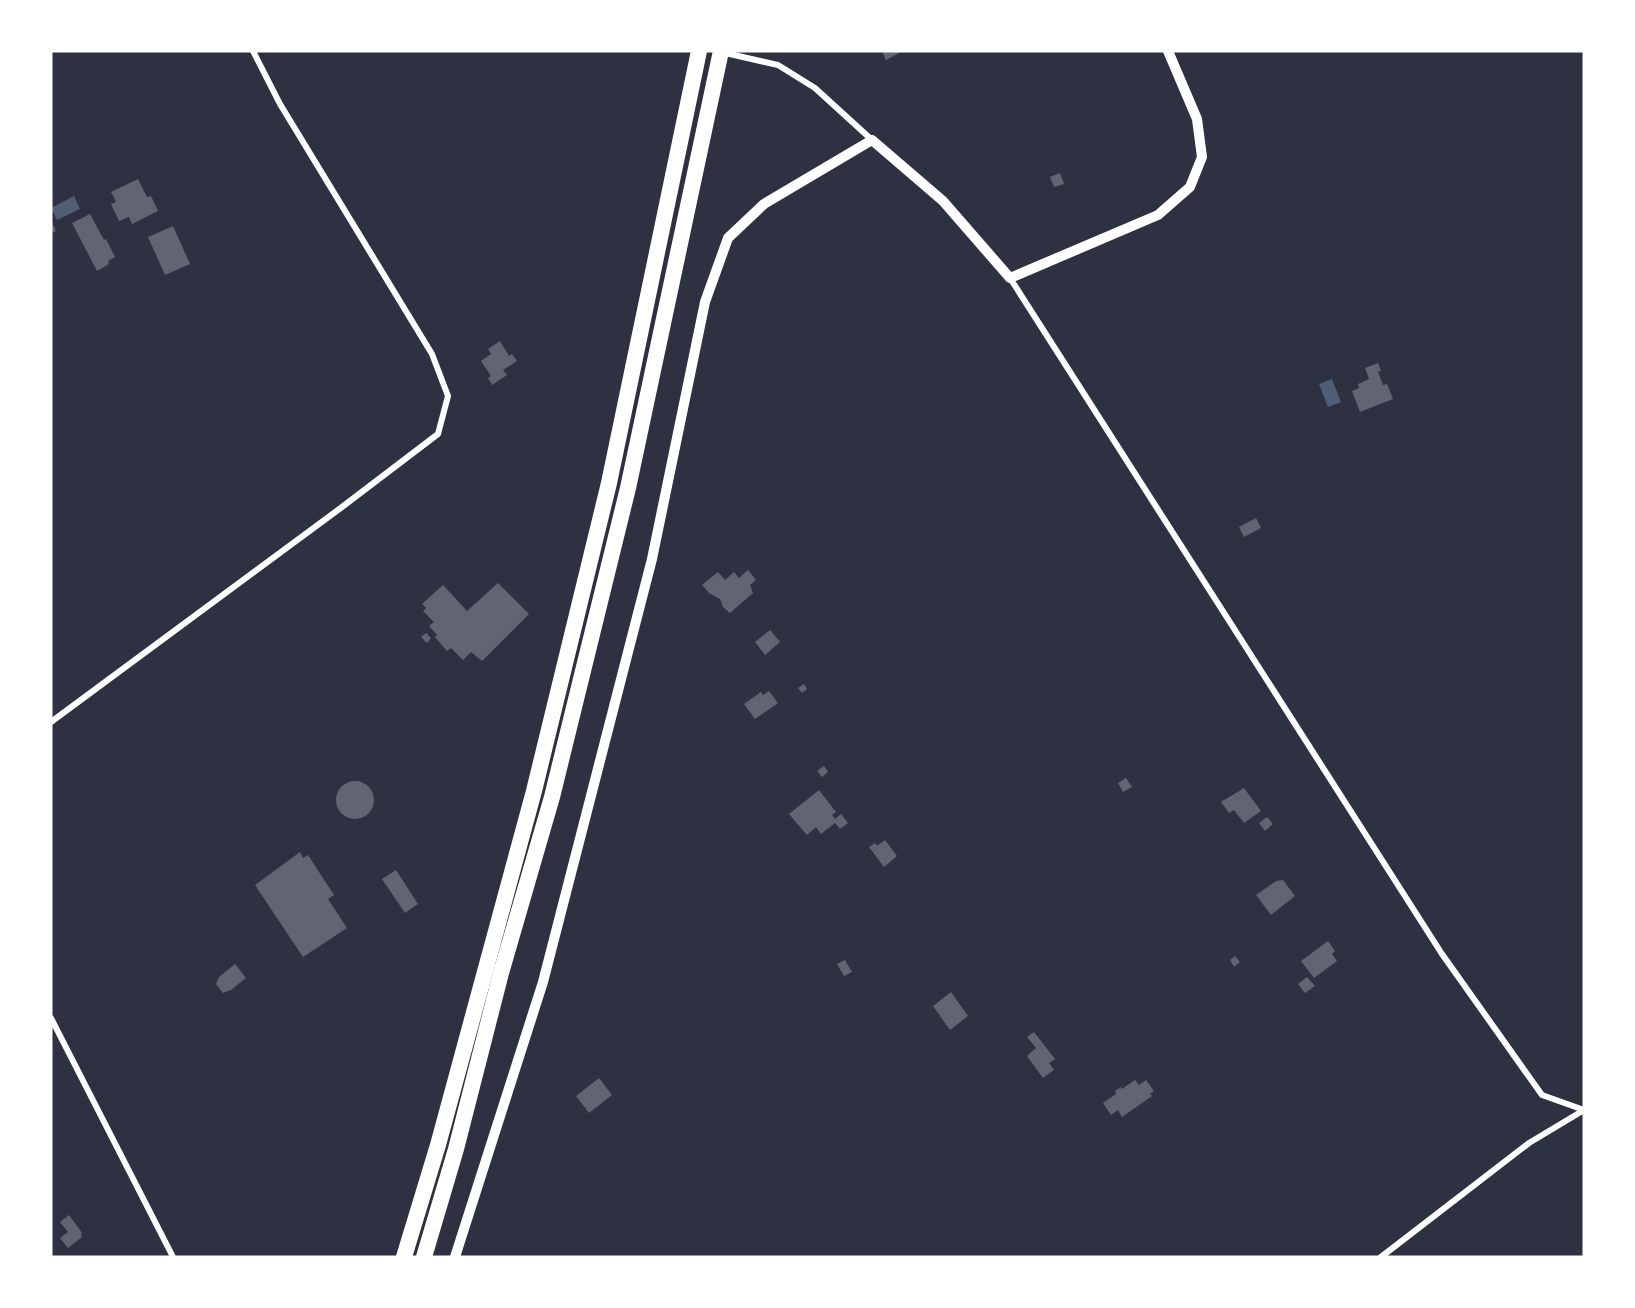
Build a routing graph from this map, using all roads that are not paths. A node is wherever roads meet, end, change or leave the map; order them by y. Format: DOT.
graph roads {
  1 [pos="253,51"];
  2 [pos="699,51"];
  3 [pos="720,51"];
  4 [pos="1168,51"];
  5 [pos="872,140"];
  6 [pos="1010,278"];
  7 [pos="51,722"];
  8 [pos="51,1018"];
  9 [pos="1584,1110"];
  10 [pos="173,1257"];
  11 [pos="404,1257"];
  12 [pos="424,1257"];
  13 [pos="455,1257"];
  14 [pos="1381,1257"];
  1 -- 7 [label="street"];
  2 -- 11 [label="highway"];
  3 -- 5 [label="street"];
  3 -- 12 [label="highway"];
  4 -- 6 [label="street"];
  5 -- 6 [label="street"];
  5 -- 13 [label="street"];
  6 -- 9 [label="street"];
  8 -- 10 [label="street"];
  9 -- 14 [label="street"];
}
